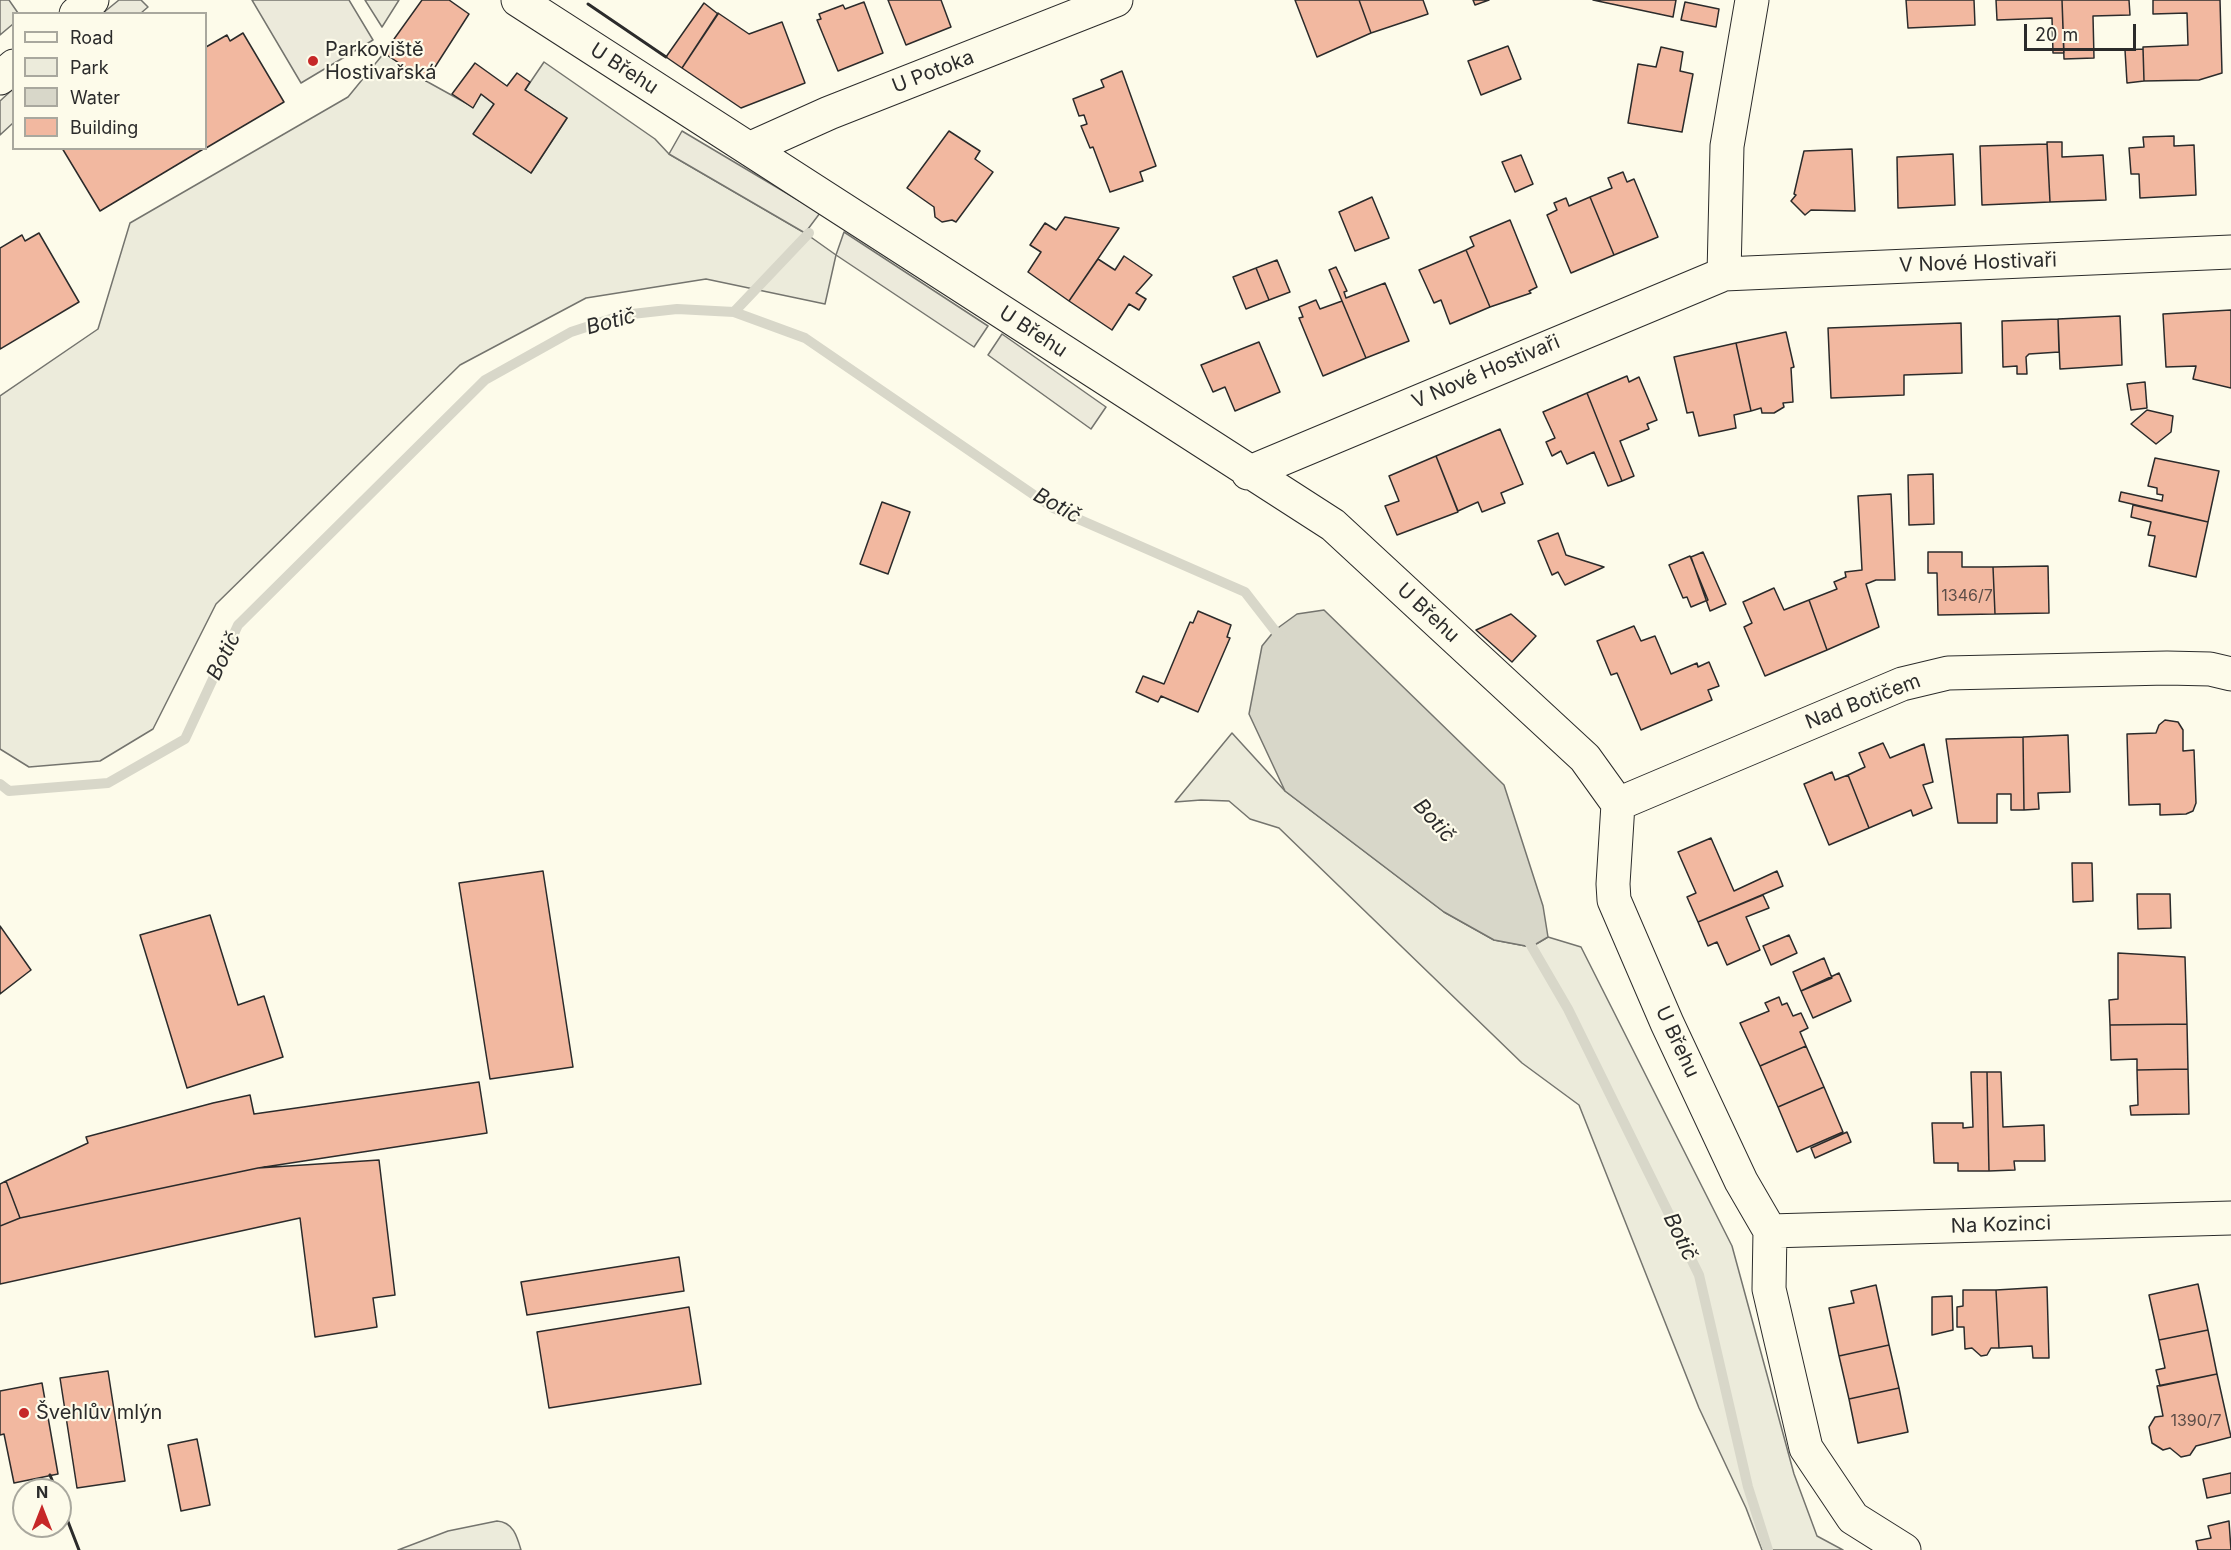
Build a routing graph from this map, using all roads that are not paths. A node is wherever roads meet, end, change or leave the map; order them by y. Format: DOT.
graph roads {
  1 [pos="92,0"];
  2 [pos="518,0"];
  3 [pos="1116,0"];
  4 [pos="1752,0"];
  5 [pos="78,12"];
  6 [pos="12,68"];
  7 [pos="0,78"];
  8 [pos="751,148"];
  9 [pos="2231,252"];
  10 [pos="1724,274"];
  11 [pos="1248,473"];
  12 [pos="2231,674"];
  13 [pos="1618,804"];
  14 [pos="2231,1218"];
  15 [pos="1770,1231"];
  16 [pos="1904,1550"];
  1 -- 5 [label="street"];
  2 -- 8 [label="street, U Břehu"];
  3 -- 8 [label="street, U Potoka"];
  4 -- 10 [label="street"];
  6 -- 7 [label="street"];
  8 -- 11 [label="street, U Břehu"];
  9 -- 10 [label="street, V Nové Hostivaři"];
  10 -- 11 [label="street, V Nové Hostivaři"];
  11 -- 13 [label="street, U Břehu"];
  12 -- 13 [label="street, Nad Botičem"];
  13 -- 15 [label="street, U Břehu"];
  14 -- 15 [label="street, Na Kozinci"];
  15 -- 16 [label="street"];
}
